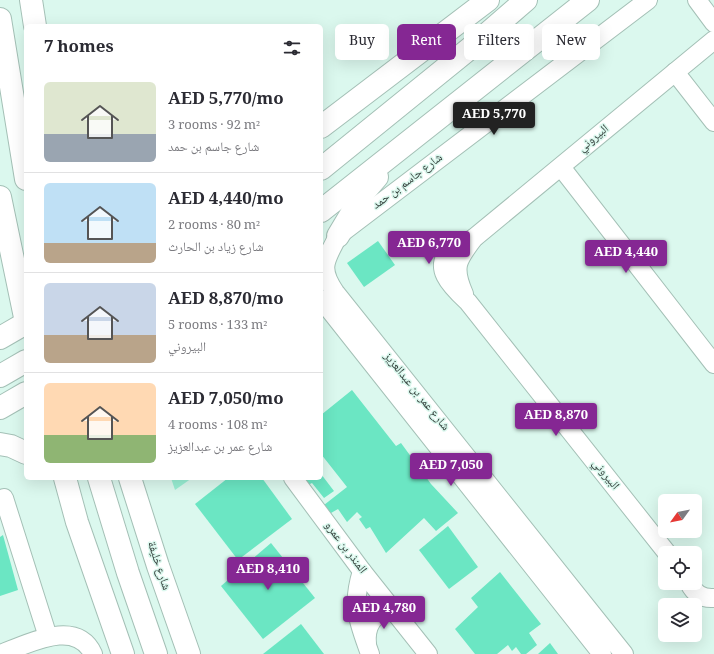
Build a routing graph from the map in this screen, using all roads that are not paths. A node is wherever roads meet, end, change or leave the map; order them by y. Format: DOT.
graph roads {
  1 [pos="31,0"];
  2 [pos="488,0"];
  3 [pos="526,0"];
  4 [pos="588,0"];
  5 [pos="648,0"];
  6 [pos="699,1"];
  7 [pos="0,19"];
  8 [pos="714,23"];
  9 [pos="35,24"];
  10 [pos="714,40"];
  11 [pos="675,72"];
  12 [pos="714,122"];
  13 [pos="323,125"];
  14 [pos="411,139"];
  15 [pos="323,166"];
  16 [pos="561,167"];
  17 [pos="24,168"];
  18 [pos="0,197"];
  19 [pos="323,209"];
  20 [pos="329,242"];
  21 [pos="323,301"];
  22 [pos="24,312"];
  23 [pos="24,323"];
  24 [pos="0,338"];
  25 [pos="24,362"];
  26 [pos="714,364"];
  27 [pos="0,376"];
  28 [pos="24,394"];
  29 [pos="0,408"];
  30 [pos="0,444"];
  31 [pos="24,452"];
  32 [pos="54,480"];
  33 [pos="66,480"];
  34 [pos="100,480"];
  35 [pos="131,480"];
  36 [pos="137,480"];
  37 [pos="294,480"];
  38 [pos="4,498"];
  39 [pos="138,504"];
  40 [pos="77,522"];
  41 [pos="661,546"];
  42 [pos="362,571"];
  43 [pos="553,578"];
  44 [pos="702,584"];
  45 [pos="714,587"];
  46 [pos="694,590"];
  47 [pos="714,598"];
  48 [pos="391,608"];
  49 [pos="48,637"];
  50 [pos="369,650"];
  51 [pos="0,654"];
  52 [pos="93,654"];
  53 [pos="123,654"];
  54 [pos="156,654"];
  55 [pos="189,654"];
  56 [pos="428,654"];
  57 [pos="602,654"];
  58 [pos="624,654"];
  1 -- 9 [label="main road"];
  2 -- 13 [label="main road"];
  3 -- 15 [label="main road"];
  4 -- 14 [label="main road"];
  5 -- 20 [label="street, شارع جاسم بن حمد"];
  6 -- 8 [label="street"];
  7 -- 17 [label="main road"];
  10 -- 11 [label="street, البيروني"];
  11 -- 12 [label="street"];
  11 -- 16 [label="street, البيروني"];
  14 -- 19 [label="main road"];
  14 -- 20 [label="main road"];
  16 -- 26 [label="street"];
  16 -- 41 [label="street, البيروني"];
  18 -- 22 [label="main road"];
  20 -- 43 [label="street, شارع عمر بن عبدالعزيز"];
  21 -- 43 [label="street, شارع عمر بن عبدالعزيز"];
  23 -- 24 [label="main road"];
  25 -- 27 [label="main road"];
  28 -- 29 [label="main road"];
  30 -- 31 [label="main road"];
  32 -- 40 [label="main road"];
  33 -- 40 [label="main road"];
  34 -- 54 [label="main road"];
  35 -- 39 [label="main road, شارع خليفة"];
  36 -- 39 [label="main road"];
  37 -- 42 [label="street, المنذر بن عمرو"];
  38 -- 49 [label="street"];
  39 -- 55 [label="main road, شارع خليفة"];
  40 -- 53 [label="main road"];
  42 -- 48 [label="street, المنذر بن عمرو"];
  42 -- 50 [label="street"];
  43 -- 57 [label="street, شارع عمر بن عبدالعزيز"];
  43 -- 58 [label="street, شارع عمر بن عبدالعزيز"];
  44 -- 45 [label="street"];
  46 -- 47 [label="street"];
  48 -- 50 [label="street"];
  48 -- 56 [label="street, المنذر بن عمرو"];
  49 -- 51 [label="street"];
  49 -- 52 [label="street"];
}
